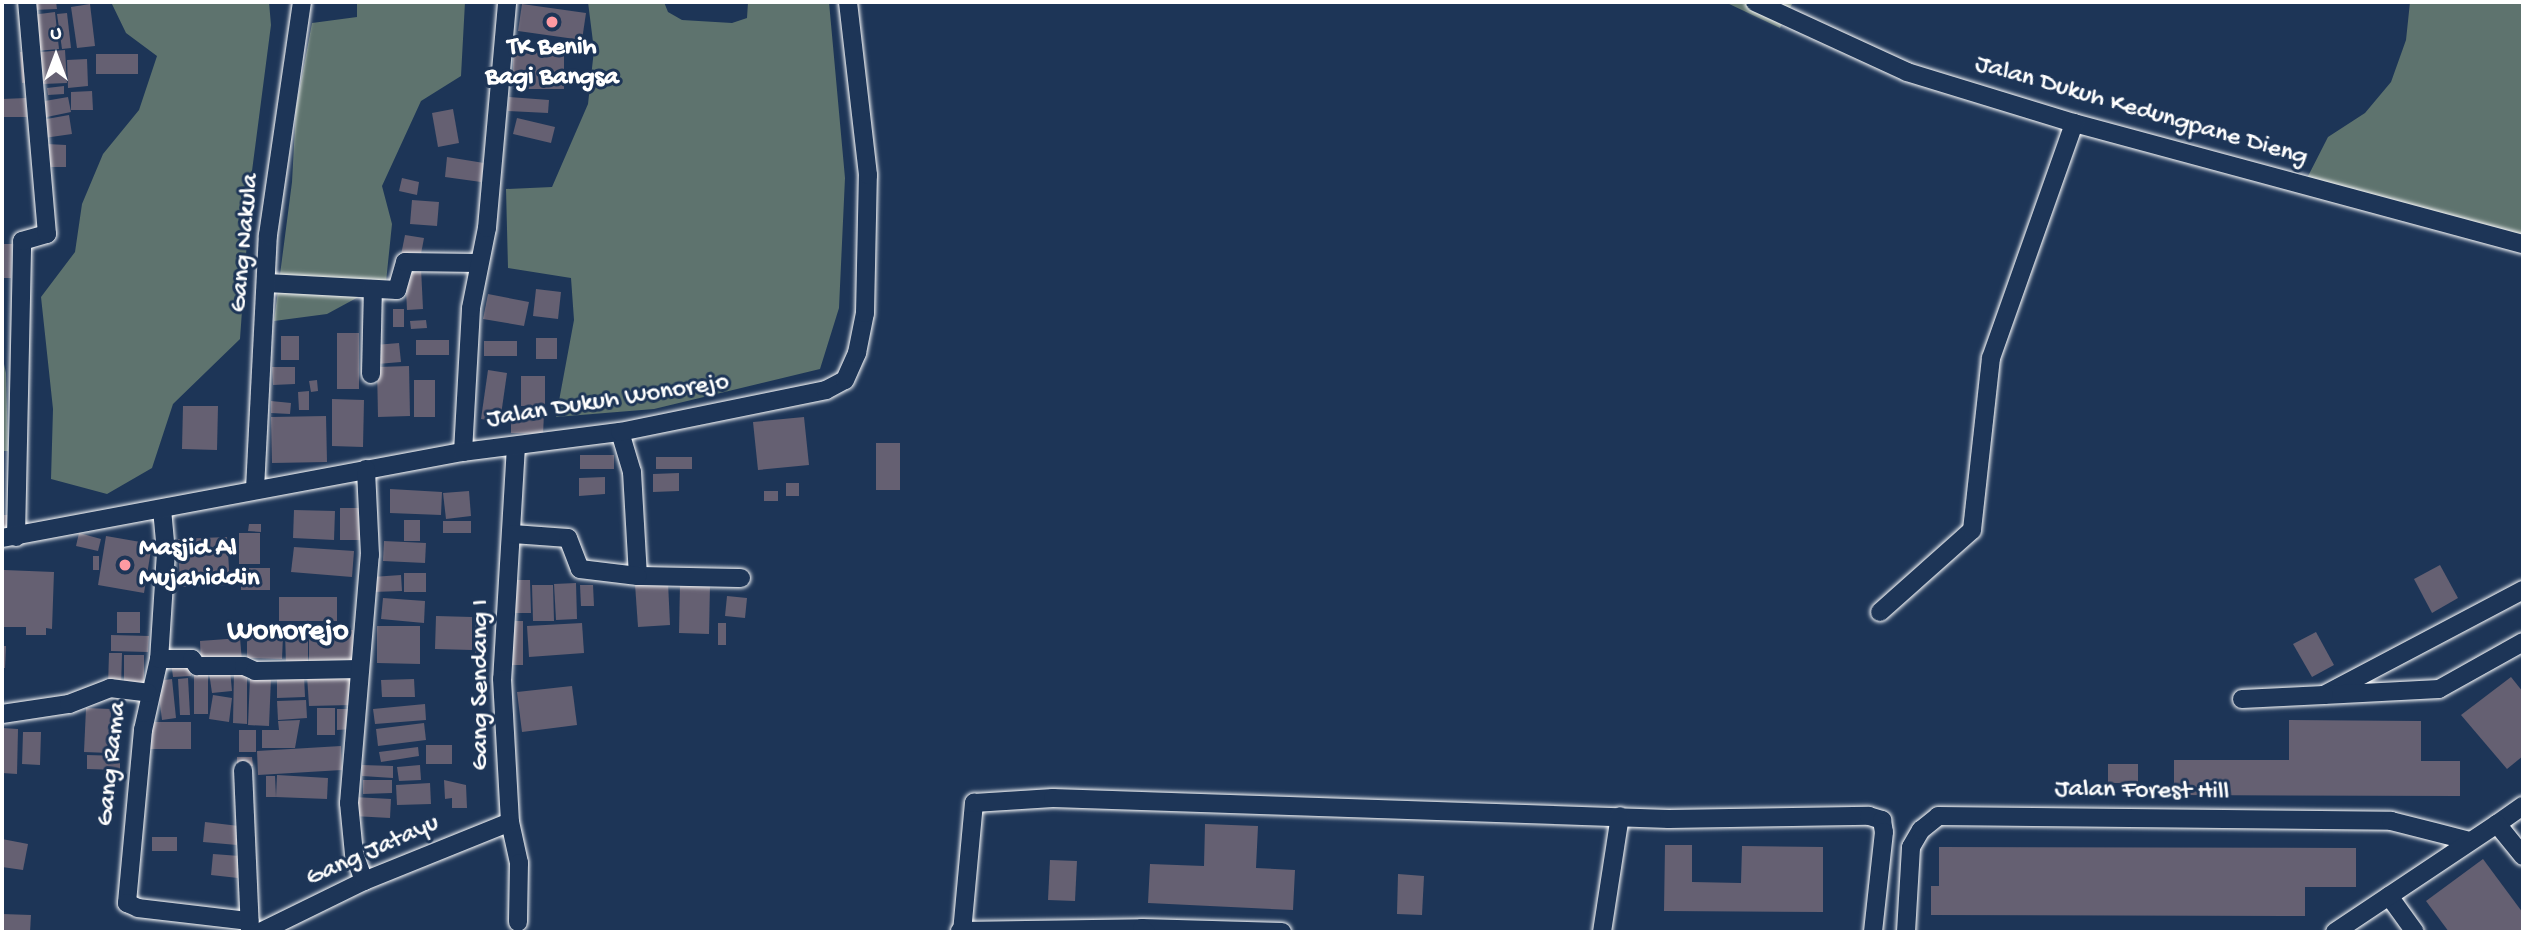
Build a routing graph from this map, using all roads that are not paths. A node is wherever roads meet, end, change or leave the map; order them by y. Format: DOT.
graph roads {
  1 [pos="27,2"];
  2 [pos="302,2"];
  3 [pos="507,2"];
  4 [pos="848,2"];
  5 [pos="1755,2"];
  6 [pos="2074,122"];
  7 [pos="2523,244"];
  8 [pos="478,263"];
  9 [pos="267,283"];
  10 [pos="373,289"];
  11 [pos="371,374"];
  12 [pos="620,432"];
  13 [pos="516,446"];
  14 [pos="463,452"];
  15 [pos="366,469"];
  16 [pos="255,489"];
  17 [pos="162,509"];
  18 [pos="513,534"];
  19 [pos="9,538"];
  20 [pos="638,576"];
  21 [pos="741,578"];
  22 [pos="2523,590"];
  23 [pos="1880,612"];
  24 [pos="2523,642"];
  25 [pos="159,659"];
  26 [pos="359,669"];
  27 [pos="148,693"];
  28 [pos="2324,695"];
  29 [pos="2242,699"];
  30 [pos="2,714"];
  31 [pos="243,770"];
  32 [pos="2523,806"];
  33 [pos="1620,816"];
  34 [pos="510,822"];
  35 [pos="2497,824"];
  36 [pos="2470,841"];
  37 [pos="2523,856"];
  38 [pos="364,881"];
  39 [pos="2389,896"];
  40 [pos="518,922"];
  41 [pos="253,928"];
  42 [pos="1144,930"];
  43 [pos="961,932"];
  44 [pos="1282,932"];
  45 [pos="1602,932"];
  46 [pos="1873,932"];
  47 [pos="1906,932"];
  48 [pos="2335,932"];
  49 [pos="2415,932"];
  1 -- 19 [label="street"];
  2 -- 9 [label="street, Gang Nakula"];
  3 -- 8 [label="street"];
  4 -- 12 [label="street, Jalan Dukuh Wonorejo"];
  5 -- 6 [label="street, Jalan Dukuh Kedungpane Dieng"];
  6 -- 7 [label="street, Jalan Dukuh Kedungpane Dieng"];
  6 -- 23 [label="street"];
  8 -- 10 [label="street"];
  8 -- 14 [label="street"];
  9 -- 10 [label="street"];
  9 -- 16 [label="street, Gang Nakula"];
  10 -- 11 [label="street"];
  12 -- 13 [label="street, Jalan Dukuh Wonorejo"];
  12 -- 20 [label="street"];
  13 -- 14 [label="street, Jalan Dukuh Wonorejo"];
  13 -- 18 [label="street, Gang Sendang I"];
  14 -- 15 [label="street, Jalan Dukuh Wonorejo"];
  15 -- 16 [label="street, Jalan Dukuh Wonorejo"];
  15 -- 26 [label="street"];
  16 -- 17 [label="street, Jalan Dukuh Wonorejo"];
  17 -- 19 [label="street, Jalan Dukuh Wonorejo"];
  17 -- 25 [label="street, Gang Rama"];
  18 -- 20 [label="street"];
  18 -- 34 [label="street, Gang Sendang I"];
  20 -- 21 [label="street"];
  22 -- 28 [label="street"];
  24 -- 28 [label="street"];
  25 -- 26 [label="street"];
  25 -- 27 [label="street, Gang Rama"];
  26 -- 38 [label="street"];
  27 -- 30 [label="street"];
  27 -- 41 [label="street, Gang Rama"];
  28 -- 29 [label="street"];
  31 -- 41 [label="street"];
  32 -- 35 [label="street"];
  33 -- 43 [label="street"];
  33 -- 45 [label="street"];
  33 -- 46 [label="street"];
  34 -- 38 [label="street, Gang Jatayu"];
  34 -- 40 [label="street, Gang Sendang I"];
  35 -- 36 [label="street"];
  35 -- 37 [label="street"];
  36 -- 39 [label="street"];
  36 -- 47 [label="street, Jalan Forest Hill"];
  38 -- 41 [label="street, Gang Jatayu"];
  39 -- 48 [label="street"];
  39 -- 49 [label="street"];
  42 -- 43 [label="street"];
  42 -- 44 [label="street"];
}
